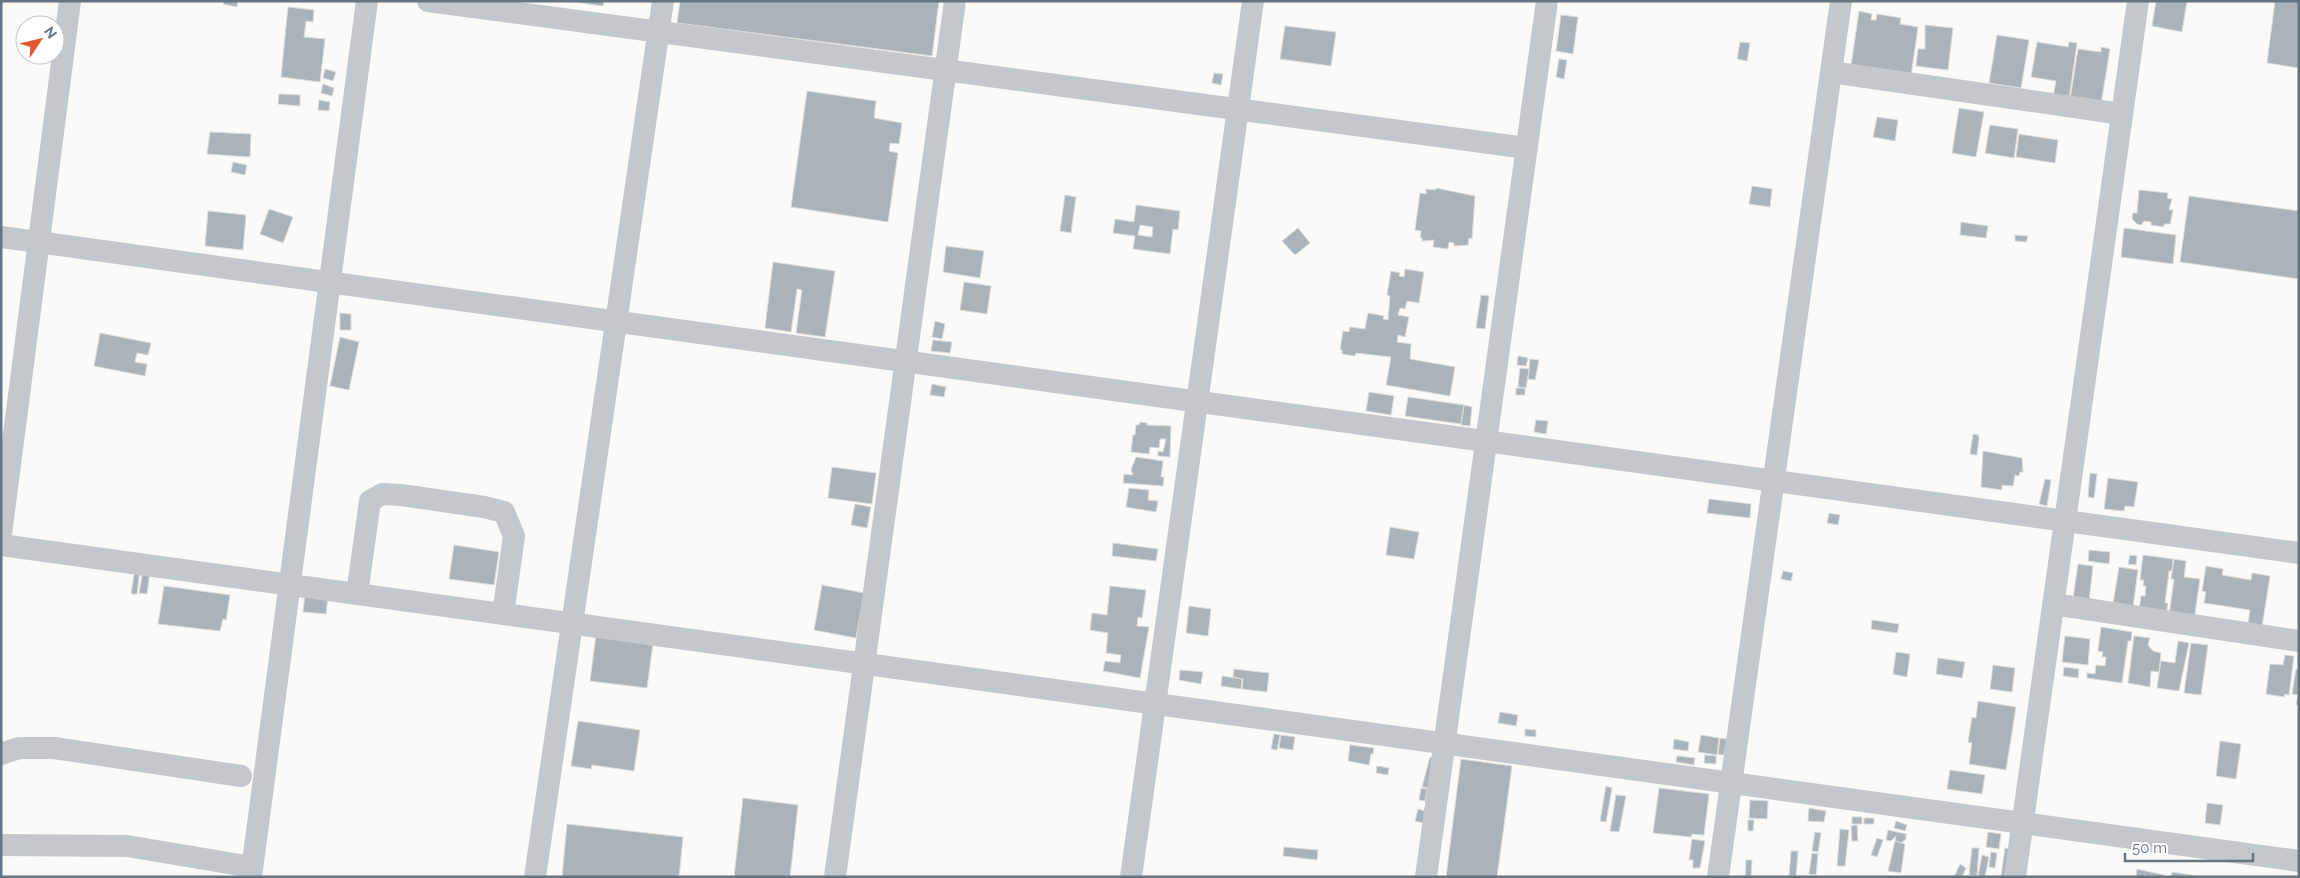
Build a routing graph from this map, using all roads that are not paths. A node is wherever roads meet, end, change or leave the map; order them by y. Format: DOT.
graph roads {
  1 [pos="70,1"];
  2 [pos="367,1"];
  3 [pos="428,1"];
  4 [pos="663,1"];
  5 [pos="956,1"];
  6 [pos="1253,1"];
  7 [pos="1547,1"];
  8 [pos="1841,1"];
  9 [pos="2138,1"];
  10 [pos="658,32"];
  11 [pos="946,71"];
  12 [pos="1831,72"];
  13 [pos="1238,110"];
  14 [pos="2122,114"];
  15 [pos="1527,148"];
  16 [pos="1,237"];
  17 [pos="39,242"];
  18 [pos="329,282"];
  19 [pos="616,321"];
  20 [pos="906,361"];
  21 [pos="1197,401"];
  22 [pos="1486,441"];
  23 [pos="1774,481"];
  24 [pos="2064,521"];
  25 [pos="1,534"];
  26 [pos="1,545"];
  27 [pos="2299,553"];
  28 [pos="289,584"];
  29 [pos="357,594"];
  30 [pos="2053,604"];
  31 [pos="503,614"];
  32 [pos="572,623"];
  33 [pos="2299,640"];
  34 [pos="864,664"];
  35 [pos="1156,704"];
  36 [pos="1445,744"];
  37 [pos="1,754"];
  38 [pos="241,776"];
  39 [pos="1732,783"];
  40 [pos="2022,823"];
  41 [pos="1,844"];
  42 [pos="2299,861"];
  43 [pos="252,872"];
  44 [pos="535,877"];
  45 [pos="835,877"];
  46 [pos="1131,877"];
  47 [pos="1426,877"];
  48 [pos="1718,877"];
  49 [pos="2015,877"];
  1 -- 17 [label="street"];
  2 -- 18 [label="street"];
  3 -- 10 [label="street"];
  4 -- 10 [label="street"];
  5 -- 11 [label="street"];
  6 -- 13 [label="street"];
  7 -- 15 [label="street"];
  8 -- 12 [label="street"];
  9 -- 14 [label="street"];
  10 -- 11 [label="street"];
  10 -- 19 [label="street"];
  11 -- 13 [label="street"];
  11 -- 20 [label="street"];
  12 -- 14 [label="street"];
  12 -- 23 [label="street"];
  13 -- 15 [label="street"];
  13 -- 21 [label="street"];
  14 -- 24 [label="street"];
  15 -- 22 [label="street"];
  16 -- 17 [label="street"];
  17 -- 18 [label="street"];
  17 -- 25 [label="street"];
  18 -- 19 [label="street"];
  18 -- 28 [label="street"];
  19 -- 20 [label="street"];
  19 -- 32 [label="street"];
  20 -- 21 [label="street"];
  20 -- 34 [label="street"];
  21 -- 22 [label="street"];
  21 -- 35 [label="street"];
  22 -- 23 [label="street"];
  22 -- 36 [label="street"];
  23 -- 24 [label="street"];
  23 -- 39 [label="street"];
  24 -- 27 [label="street"];
  24 -- 30 [label="street"];
  26 -- 28 [label="street"];
  28 -- 29 [label="street"];
  28 -- 43 [label="street"];
  29 -- 31 [label="street"];
  29 -- 31 [label="street"];
  30 -- 33 [label="street"];
  30 -- 40 [label="street"];
  31 -- 32 [label="street"];
  32 -- 34 [label="street"];
  32 -- 44 [label="street"];
  34 -- 35 [label="street"];
  34 -- 45 [label="street"];
  35 -- 36 [label="street"];
  35 -- 46 [label="street"];
  36 -- 39 [label="street"];
  36 -- 47 [label="street"];
  37 -- 38 [label="street"];
  39 -- 40 [label="street"];
  39 -- 48 [label="street"];
  40 -- 42 [label="street"];
  40 -- 49 [label="street"];
  41 -- 43 [label="street"];
}
